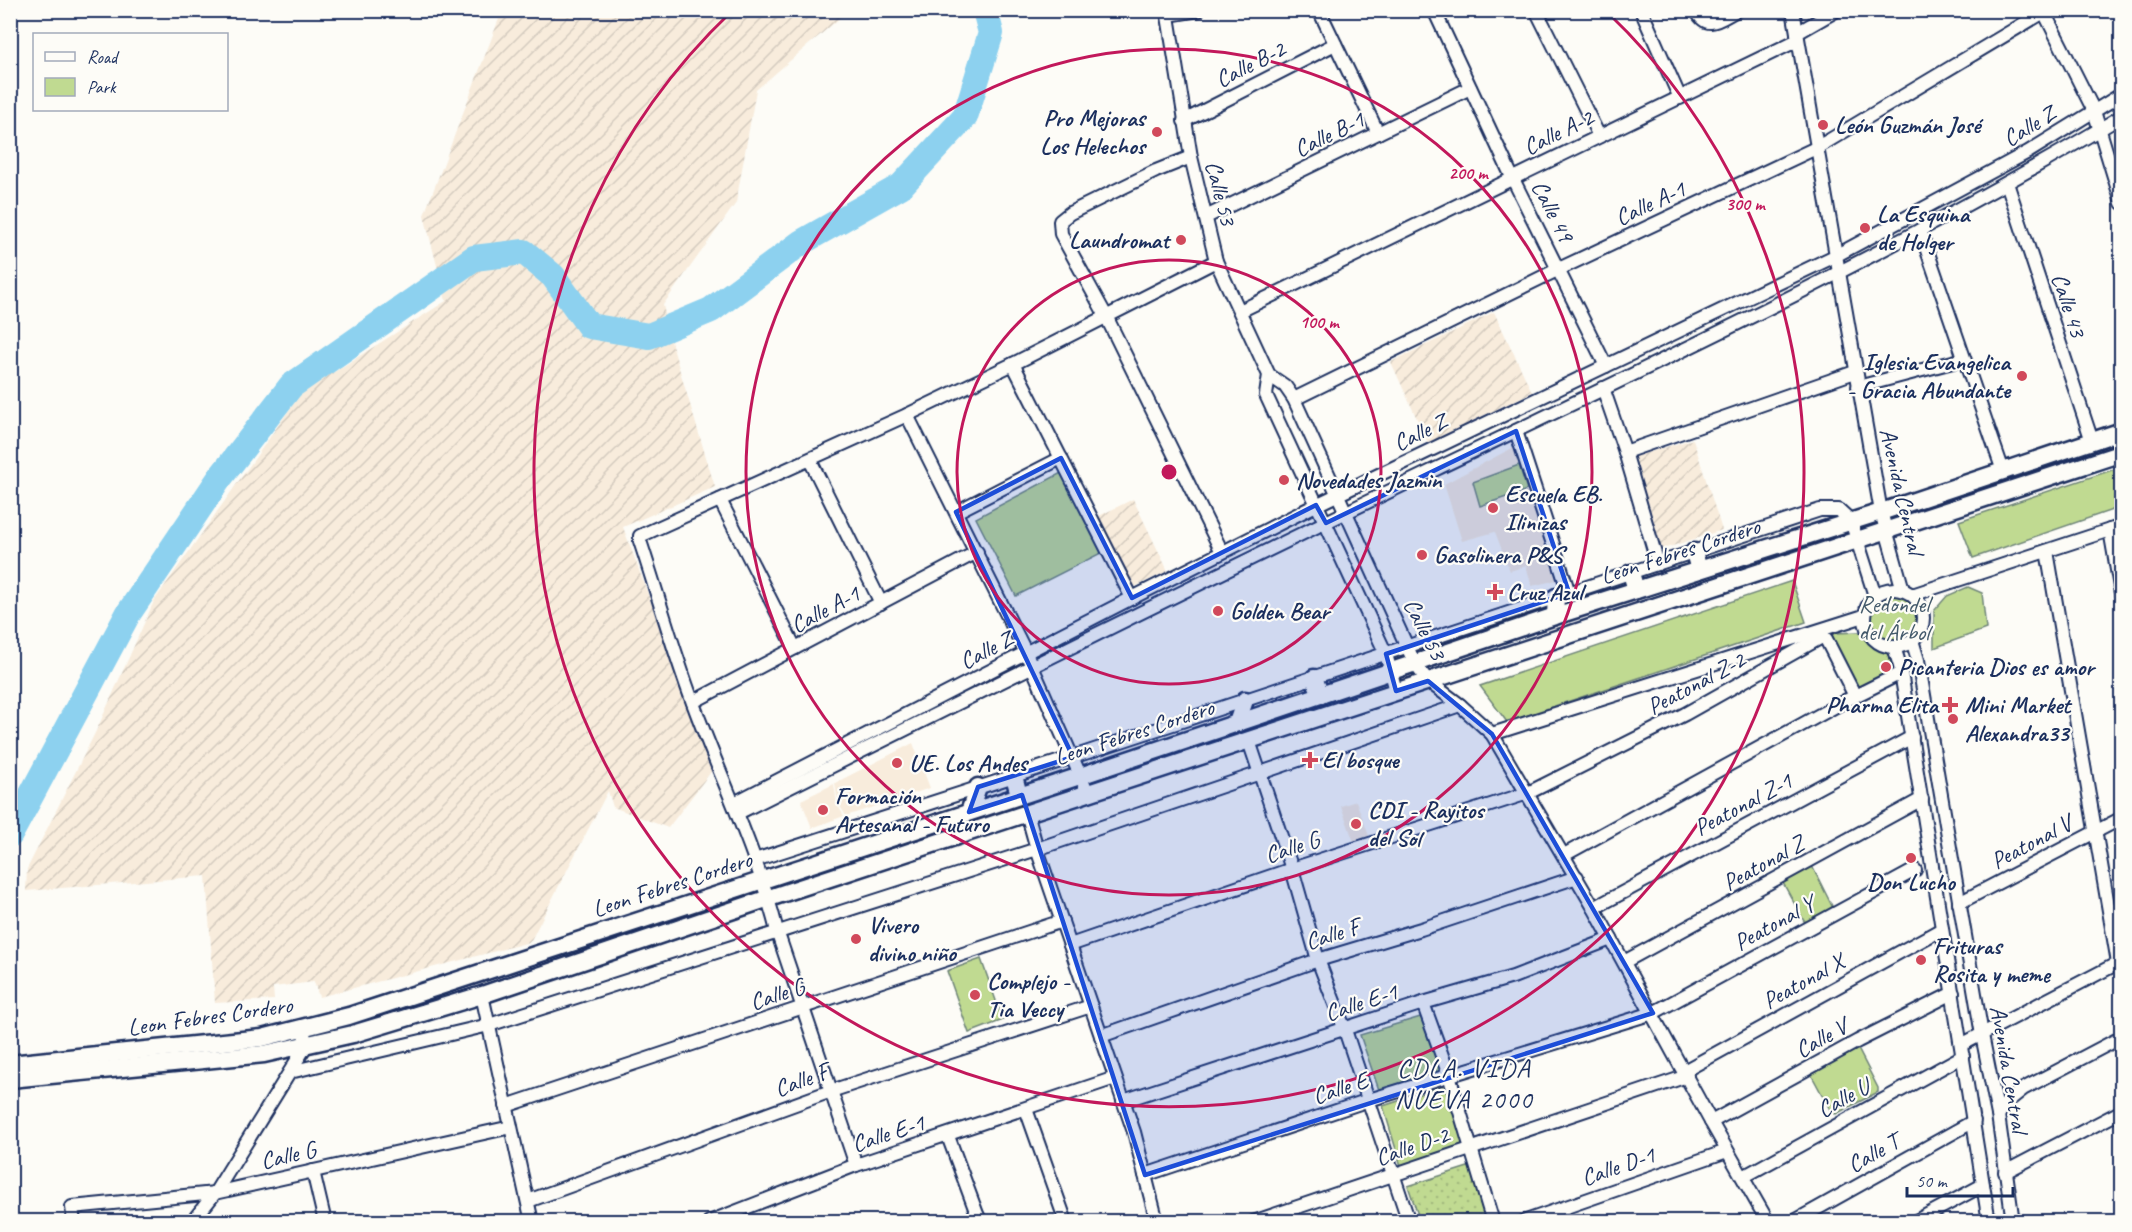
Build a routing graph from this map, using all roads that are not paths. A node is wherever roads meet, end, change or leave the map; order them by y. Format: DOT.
graph roads {
  1 [pos="1199,10"];
  2 [pos="1319,10"];
  3 [pos="1434,10"];
  4 [pos="1536,10"];
  5 [pos="1641,10"];
  6 [pos="1696,10"];
  7 [pos="1737,10"];
  8 [pos="1793,10"];
  9 [pos="1838,10"];
  10 [pos="2045,11"];
  11 [pos="1168,13"];
  12 [pos="1797,37"];
  13 [pos="1335,44"];
  14 [pos="1470,88"];
  15 [pos="2121,94"];
  16 [pos="1680,98"];
  17 [pos="2094,111"];
  18 [pos="2121,116"];
  19 [pos="1184,121"];
  20 [pos="2099,130"];
  21 [pos="1378,133"];
  22 [pos="1599,136"];
  23 [pos="1818,147"];
  24 [pos="1191,157"];
  25 [pos="1512,177"];
  26 [pos="2007,183"];
  27 [pos="2121,203"];
  28 [pos="1206,217"];
  29 [pos="1920,230"];
  30 [pos="1837,255"];
  31 [pos="1216,261"];
  32 [pos="1559,269"];
  33 [pos="1838,274"];
  34 [pos="1240,311"];
  35 [pos="1106,316"];
  36 [pos="1964,359"];
  37 [pos="1012,364"];
  38 [pos="1606,366"];
  39 [pos="1855,372"];
  40 [pos="1269,375"];
  41 [pos="1858,387"];
  42 [pos="1603,388"];
  43 [pos="1294,399"];
  44 [pos="907,415"];
  45 [pos="1516,431"];
  46 [pos="2121,431"];
  47 [pos="2092,441"];
  48 [pos="1625,452"];
  49 [pos="2121,453"];
  50 [pos="1061,458"];
  51 [pos="810,460"];
  52 [pos="2003,471"];
  53 [pos="1337,495"];
  54 [pos="720,500"];
  55 [pos="1316,505"];
  56 [pos="956,512"];
  57 [pos="1881,512"];
  58 [pos="1346,514"];
  59 [pos="1851,521"];
  60 [pos="1326,523"];
  61 [pos="2116,528"];
  62 [pos="1886,530"];
  63 [pos="1857,540"];
  64 [pos="2047,551"];
  65 [pos="977,552"];
  66 [pos="1222,552"];
  67 [pos="1694,552"];
  68 [pos="1658,564"];
  69 [pos="1699,570"];
  70 [pos="1631,573"];
  71 [pos="1636,590"];
  72 [pos="1908,592"];
  73 [pos="1562,595"];
  74 [pos="1875,596"];
  75 [pos="1132,598"];
  76 [pos="2121,599"];
  77 [pos="880,603"];
  78 [pos="1555,616"];
  79 [pos="1864,616"];
  80 [pos="1912,640"];
  81 [pos="1408,647"];
  82 [pos="1894,647"];
  83 [pos="795,648"];
  84 [pos="1026,653"];
  85 [pos="1386,654"];
  86 [pos="1415,664"];
  87 [pos="1032,667"];
  88 [pos="1392,672"];
  89 [pos="1901,673"];
  90 [pos="1314,678"];
  91 [pos="1428,681"];
  92 [pos="1396,692"];
  93 [pos="1321,695"];
  94 [pos="1855,696"];
  95 [pos="1245,700"];
  96 [pos="693,702"];
  97 [pos="1460,705"];
  98 [pos="1237,723"];
  99 [pos="1492,734"];
  100 [pos="1912,737"];
  101 [pos="1249,741"];
  102 [pos="1073,758"];
  103 [pos="1261,773"];
  104 [pos="1014,776"];
  105 [pos="1080,776"];
  106 [pos="978,787"];
  107 [pos="1088,793"];
  108 [pos="1528,793"];
  109 [pos="1019,795"];
  110 [pos="1922,799"];
  111 [pos="736,808"];
  112 [pos="969,812"];
  113 [pos="1027,813"];
  114 [pos="2121,818"];
  115 [pos="2095,832"];
  116 [pos="1037,849"];
  117 [pos="1564,855"];
  118 [pos="755,860"];
  119 [pos="1292,869"];
  120 [pos="1915,870"];
  121 [pos="1577,878"];
  122 [pos="762,879"];
  123 [pos="769,898"];
  124 [pos="1959,903"];
  125 [pos="1594,908"];
  126 [pos="1062,921"];
  127 [pos="1942,929"];
  128 [pos="777,931"];
  129 [pos="1611,939"];
  130 [pos="1070,945"];
  131 [pos="1318,960"];
  132 [pos="1624,962"];
  133 [pos="2120,962"];
  134 [pos="1953,993"];
  135 [pos="482,995"];
  136 [pos="1423,1003"];
  137 [pos="1091,1006"];
  138 [pos="803,1008"];
  139 [pos="1653,1013"];
  140 [pos="489,1025"];
  141 [pos="1345,1030"];
  142 [pos="1982,1035"];
  143 [pos="305,1036"];
  144 [pos="1101,1036"];
  145 [pos="2121,1037"];
  146 [pos="1962,1050"];
  147 [pos="10,1064"];
  148 [pos="290,1072"];
  149 [pos="1685,1073"];
  150 [pos="1449,1076"];
  151 [pos="1115,1078"];
  152 [pos="10,1079"];
  153 [pos="831,1091"];
  154 [pos="1369,1100"];
  155 [pos="1124,1101"];
  156 [pos="506,1106"];
  157 [pos="1026,1108"];
  158 [pos="2121,1111"];
  159 [pos="1998,1115"];
  160 [pos="1711,1122"];
  161 [pos="1974,1122"];
  162 [pos="511,1127"];
  163 [pos="948,1136"];
  164 [pos="1471,1149"];
  165 [pos="1727,1151"];
  166 [pos="856,1166"];
  167 [pos="313,1171"];
  168 [pos="2005,1172"];
  169 [pos="1394,1174"];
  170 [pos="1145,1175"];
  171 [pos="1743,1177"];
  172 [pos="1983,1185"];
  173 [pos="215,1193"];
  174 [pos="528,1201"];
  175 [pos="722,1219"];
  176 [pos="979,1219"];
  177 [pos="1765,1220"];
  178 [pos="74,1221"];
  179 [pos="192,1221"];
  180 [pos="325,1221"];
  181 [pos="532,1221"];
  182 [pos="709,1221"];
  183 [pos="963,1221"];
  184 [pos="1066,1221"];
  185 [pos="1157,1221"];
  186 [pos="1253,1221"];
  187 [pos="1409,1221"];
  188 [pos="1493,1221"];
  189 [pos="1523,1221"];
  190 [pos="1793,1221"];
  191 [pos="1914,1221"];
  192 [pos="1989,1221"];
  193 [pos="2013,1221"];
  1 -- 11 [label="street"];
  2 -- 13 [label="street"];
  3 -- 14 [label="street, Calle 49"];
  4 -- 22 [label="street"];
  5 -- 16 [label="street"];
  6 -- 7 [label="street"];
  8 -- 12 [label="street, Avenida Central"];
  9 -- 12 [label="street, Calle A-2"];
  10 -- 17 [label="street"];
  10 -- 23 [label="street, Calle A-1"];
  11 -- 19 [label="street, Calle 53"];
  12 -- 16 [label="street, Calle A-2"];
  12 -- 23 [label="street, Avenida Central"];
  13 -- 19 [label="street, Calle B-2"];
  13 -- 21 [label="street"];
  14 -- 21 [label="street, Calle B-1"];
  14 -- 25 [label="street, Calle 49"];
  15 -- 17 [label="street, Calle Z"];
  16 -- 22 [label="street, Calle A-2"];
  17 -- 20 [label="street"];
  17 -- 30 [label="street, Calle Z"];
  18 -- 20 [label="street, Calle Z"];
  19 -- 24 [label="street, Calle 53"];
  20 -- 26 [label="street, Calle Z"];
  20 -- 27 [label="street"];
  21 -- 28 [label="street, Calle B-1"];
  22 -- 25 [label="street, Calle A-2"];
  23 -- 30 [label="street, Avenida Central"];
  23 -- 32 [label="street, Calle A-1"];
  24 -- 28 [label="street, Calle 53"];
  24 -- 35 [label="street"];
  25 -- 32 [label="street, Calle 49"];
  25 -- 34 [label="street, Calle A-2"];
  26 -- 29 [label="street, Calle Z"];
  26 -- 47 [label="street, Calle 43"];
  28 -- 31 [label="street, Calle 53"];
  29 -- 33 [label="street, Calle Z"];
  29 -- 36 [label="street"];
  30 -- 33 [label="street, Avenida Central"];
  30 -- 38 [label="street, Calle Z"];
  31 -- 34 [label="street, Calle 53"];
  31 -- 35 [label="street"];
  32 -- 38 [label="street, Calle 49"];
  32 -- 43 [label="street, Calle A-1"];
  33 -- 39 [label="street, Avenida Central"];
  33 -- 42 [label="street, Calle Z"];
  34 -- 40 [label="street, Calle 53"];
  35 -- 37 [label="street"];
  35 -- 66 [label="street"];
  36 -- 41 [label="street"];
  36 -- 52 [label="street"];
  37 -- 44 [label="street"];
  37 -- 50 [label="street"];
  38 -- 53 [label="street, Calle Z"];
  39 -- 41 [label="street, Avenida Central"];
  39 -- 48 [label="street"];
  40 -- 43 [label="street, Calle 53"];
  40 -- 55 [label="street, Calle 53"];
  41 -- 57 [label="street, Avenida Central"];
  42 -- 45 [label="street, Calle Z"];
  42 -- 48 [label="street"];
  43 -- 53 [label="street, Calle 53"];
  44 -- 51 [label="street"];
  44 -- 56 [label="street"];
  45 -- 58 [label="street, Calle Z"];
  45 -- 73 [label="street"];
  46 -- 47 [label="street, Leon Febres Cordero"];
  47 -- 52 [label="street, Leon Febres Cordero"];
  48 -- 68 [label="street"];
  49 -- 62 [label="street, Leon Febres Cordero"];
  50 -- 56 [label="street"];
  50 -- 75 [label="street"];
  51 -- 54 [label="street"];
  51 -- 77 [label="street"];
  52 -- 57 [label="street, Leon Febres Cordero"];
  53 -- 55 [label="street, Calle Z"];
  53 -- 58 [label="street, Calle 53"];
  54 -- 83 [label="street"];
  54 -- 96 [label="street"];
  55 -- 60 [label="street, Calle 53"];
  55 -- 66 [label="street, Calle Z"];
  56 -- 65 [label="street"];
  57 -- 59 [label="street, Leon Febres Cordero"];
  57 -- 62 [label="street, Avenida Central"];
  58 -- 60 [label="street, Calle Z"];
  58 -- 81 [label="street, Calle 53"];
  59 -- 63 [label="street"];
  59 -- 67 [label="street"];
  59 -- 69 [label="street, Leon Febres Cordero"];
  60 -- 85 [label="street, Calle 53"];
  60 -- 87 [label="street, Calle Z"];
  61 -- 64 [label="street"];
  61 -- 76 [label="street"];
  62 -- 63 [label="street, Leon Febres Cordero"];
  62 -- 72 [label="street, Avenida Central"];
  63 -- 74 [label="street"];
  63 -- 91 [label="street, Leon Febres Cordero"];
  64 -- 72 [label="street"];
  64 -- 115 [label="street"];
  65 -- 77 [label="street, Calle A-1"];
  65 -- 84 [label="street"];
  66 -- 75 [label="street, Calle Z"];
  67 -- 68 [label="street"];
  67 -- 69 [label="street"];
  68 -- 70 [label="street"];
  69 -- 71 [label="street, Leon Febres Cordero"];
  70 -- 71 [label="street"];
  70 -- 73 [label="street"];
  71 -- 78 [label="street, Leon Febres Cordero"];
  72 -- 74 [label="street"];
  72 -- 80 [label="street"];
  73 -- 78 [label="street"];
  73 -- 81 [label="street"];
  74 -- 79 [label="street"];
  75 -- 84 [label="street, Calle Z"];
  77 -- 83 [label="street, Calle A-1"];
  78 -- 86 [label="street, Leon Febres Cordero"];
  79 -- 82 [label="street"];
  79 -- 99 [label="street"];
  80 -- 82 [label="street"];
  80 -- 124 [label="street, Avenida Central"];
  81 -- 85 [label="street"];
  81 -- 86 [label="street, Calle 53"];
  82 -- 89 [label="street, Avenida Central"];
  83 -- 96 [label="street, Calle A-1"];
  84 -- 87 [label="street"];
  84 -- 111 [label="street, Calle Z"];
  85 -- 88 [label="street, Calle 53"];
  85 -- 90 [label="street"];
  86 -- 88 [label="street, Leon Febres Cordero"];
  86 -- 91 [label="street, Calle 53"];
  87 -- 102 [label="street"];
  87 -- 111 [label="street, Calle Z"];
  88 -- 92 [label="street, Calle 53"];
  88 -- 93 [label="street, Leon Febres Cordero"];
  89 -- 94 [label="street"];
  89 -- 100 [label="street, Avenida Central"];
  90 -- 93 [label="street"];
  90 -- 95 [label="street"];
  91 -- 92 [label="street, Leon Febres Cordero"];
  91 -- 97 [label="street, Calle 53"];
  92 -- 101 [label="street, Leon Febres Cordero"];
  93 -- 98 [label="street, Leon Febres Cordero"];
  94 -- 108 [label="street, Peatonal Z-2"];
  94 -- 117 [label="street"];
  95 -- 98 [label="street"];
  95 -- 102 [label="street"];
  96 -- 111 [label="street"];
  97 -- 99 [label="street, Calle 53"];
  97 -- 103 [label="street"];
  98 -- 105 [label="street, Leon Febres Cordero"];
  99 -- 108 [label="street, Calle 53"];
  100 -- 110 [label="street, Avenida Central"];
  100 -- 125 [label="street, Peatonal Z-1"];
  101 -- 103 [label="street"];
  101 -- 107 [label="street, Leon Febres Cordero"];
  102 -- 104 [label="street"];
  102 -- 105 [label="street"];
  103 -- 116 [label="street"];
  103 -- 119 [label="street"];
  104 -- 106 [label="street"];
  104 -- 109 [label="street"];
  105 -- 107 [label="street"];
  105 -- 109 [label="street, Leon Febres Cordero"];
  106 -- 112 [label="street"];
  106 -- 118 [label="street"];
  107 -- 113 [label="street, Leon Febres Cordero"];
  108 -- 117 [label="street, Calle 53"];
  108 -- 119 [label="street, Calle G"];
  109 -- 112 [label="street, Leon Febres Cordero"];
  110 -- 127 [label="street, Avenida Central"];
  110 -- 132 [label="street, Peatonal Z"];
  111 -- 118 [label="street"];
  112 -- 122 [label="street, Leon Febres Cordero"];
  113 -- 116 [label="street"];
  113 -- 123 [label="street, Leon Febres Cordero"];
  114 -- 115 [label="street, Peatonal V"];
  115 -- 124 [label="street, Peatonal V"];
  115 -- 133 [label="street"];
  116 -- 126 [label="street"];
  116 -- 128 [label="street"];
  117 -- 121 [label="street, Calle 53"];
  118 -- 122 [label="street"];
  119 -- 130 [label="street, Calle G"];
  119 -- 131 [label="street"];
  120 -- 139 [label="street, Peatonal Y"];
  121 -- 125 [label="street, Calle 53"];
  121 -- 131 [label="street, Calle F"];
  122 -- 123 [label="street"];
  122 -- 143 [label="street, Leon Febres Cordero"];
  123 -- 128 [label="street"];
  123 -- 135 [label="street, Leon Febres Cordero"];
  124 -- 142 [label="street, Avenida Central"];
  125 -- 129 [label="street, Calle 53"];
  126 -- 130 [label="street"];
  126 -- 138 [label="street, Calle G"];
  127 -- 134 [label="street, Avenida Central"];
  127 -- 149 [label="street, Peatonal X"];
  128 -- 138 [label="street"];
  128 -- 140 [label="street"];
  129 -- 132 [label="street, Calle 53"];
  129 -- 136 [label="street, Calle E-1"];
  130 -- 137 [label="street"];
  131 -- 141 [label="street"];
  131 -- 144 [label="street, Calle F"];
  132 -- 139 [label="street, Calle 53"];
  133 -- 142 [label="street, Calle U"];
  134 -- 146 [label="street, Avenida Central"];
  134 -- 160 [label="street, Calle V"];
  135 -- 140 [label="street"];
  135 -- 143 [label="street, Leon Febres Cordero"];
  136 -- 141 [label="street, Calle E-1"];
  136 -- 150 [label="street"];
  137 -- 144 [label="street"];
  137 -- 153 [label="street, Calle F"];
  138 -- 153 [label="street"];
  138 -- 156 [label="street, Calle G"];
  139 -- 149 [label="street, Calle 53"];
  139 -- 150 [label="street, Calle E"];
  140 -- 148 [label="street"];
  140 -- 156 [label="street"];
  141 -- 154 [label="street"];
  141 -- 155 [label="street, Calle E-1"];
  142 -- 146 [label="street, Calle U"];
  142 -- 159 [label="street, Avenida Central"];
  143 -- 147 [label="street, Leon Febres Cordero"];
  143 -- 148 [label="street"];
  143 -- 152 [label="street, Leon Febres Cordero"];
  144 -- 151 [label="street"];
  145 -- 159 [label="street"];
  146 -- 161 [label="street, Avenida Central"];
  146 -- 171 [label="street, Calle U"];
  148 -- 173 [label="street"];
  149 -- 160 [label="street, Calle 53"];
  149 -- 164 [label="street, Calle D-2"];
  150 -- 154 [label="street, Calle E"];
  150 -- 164 [label="street"];
  151 -- 155 [label="street"];
  151 -- 157 [label="street, Calle E-1"];
  153 -- 166 [label="street"];
  153 -- 174 [label="street, Calle F"];
  154 -- 169 [label="street"];
  154 -- 170 [label="street, Calle E"];
  155 -- 170 [label="street"];
  156 -- 162 [label="street"];
  157 -- 163 [label="street, Calle E-1"];
  157 -- 184 [label="street"];
  158 -- 168 [label="street"];
  159 -- 168 [label="street, Avenida Central"];
  160 -- 165 [label="street, Calle 53"];
  161 -- 172 [label="street, Avenida Central"];
  161 -- 190 [label="street, Calle T"];
  162 -- 167 [label="street, Calle G"];
  162 -- 174 [label="street"];
  163 -- 166 [label="street, Calle E-1"];
  163 -- 176 [label="street"];
  164 -- 169 [label="street, Calle D-2"];
  164 -- 188 [label="street"];
  165 -- 171 [label="street, Calle 53"];
  165 -- 189 [label="street, Calle D-1"];
  166 -- 175 [label="street, Calle E-1"];
  167 -- 173 [label="street, Calle G"];
  167 -- 180 [label="street"];
  168 -- 193 [label="street, Avenida Central"];
  169 -- 186 [label="street, Calle D-2"];
  169 -- 187 [label="street"];
  170 -- 185 [label="street"];
  171 -- 177 [label="street, Calle 53"];
  172 -- 191 [label="street"];
  172 -- 192 [label="street, Avenida Central"];
  173 -- 178 [label="street, Calle G"];
  173 -- 179 [label="street"];
  174 -- 181 [label="street"];
  175 -- 182 [label="street, Calle E-1"];
  176 -- 183 [label="street"];
}
